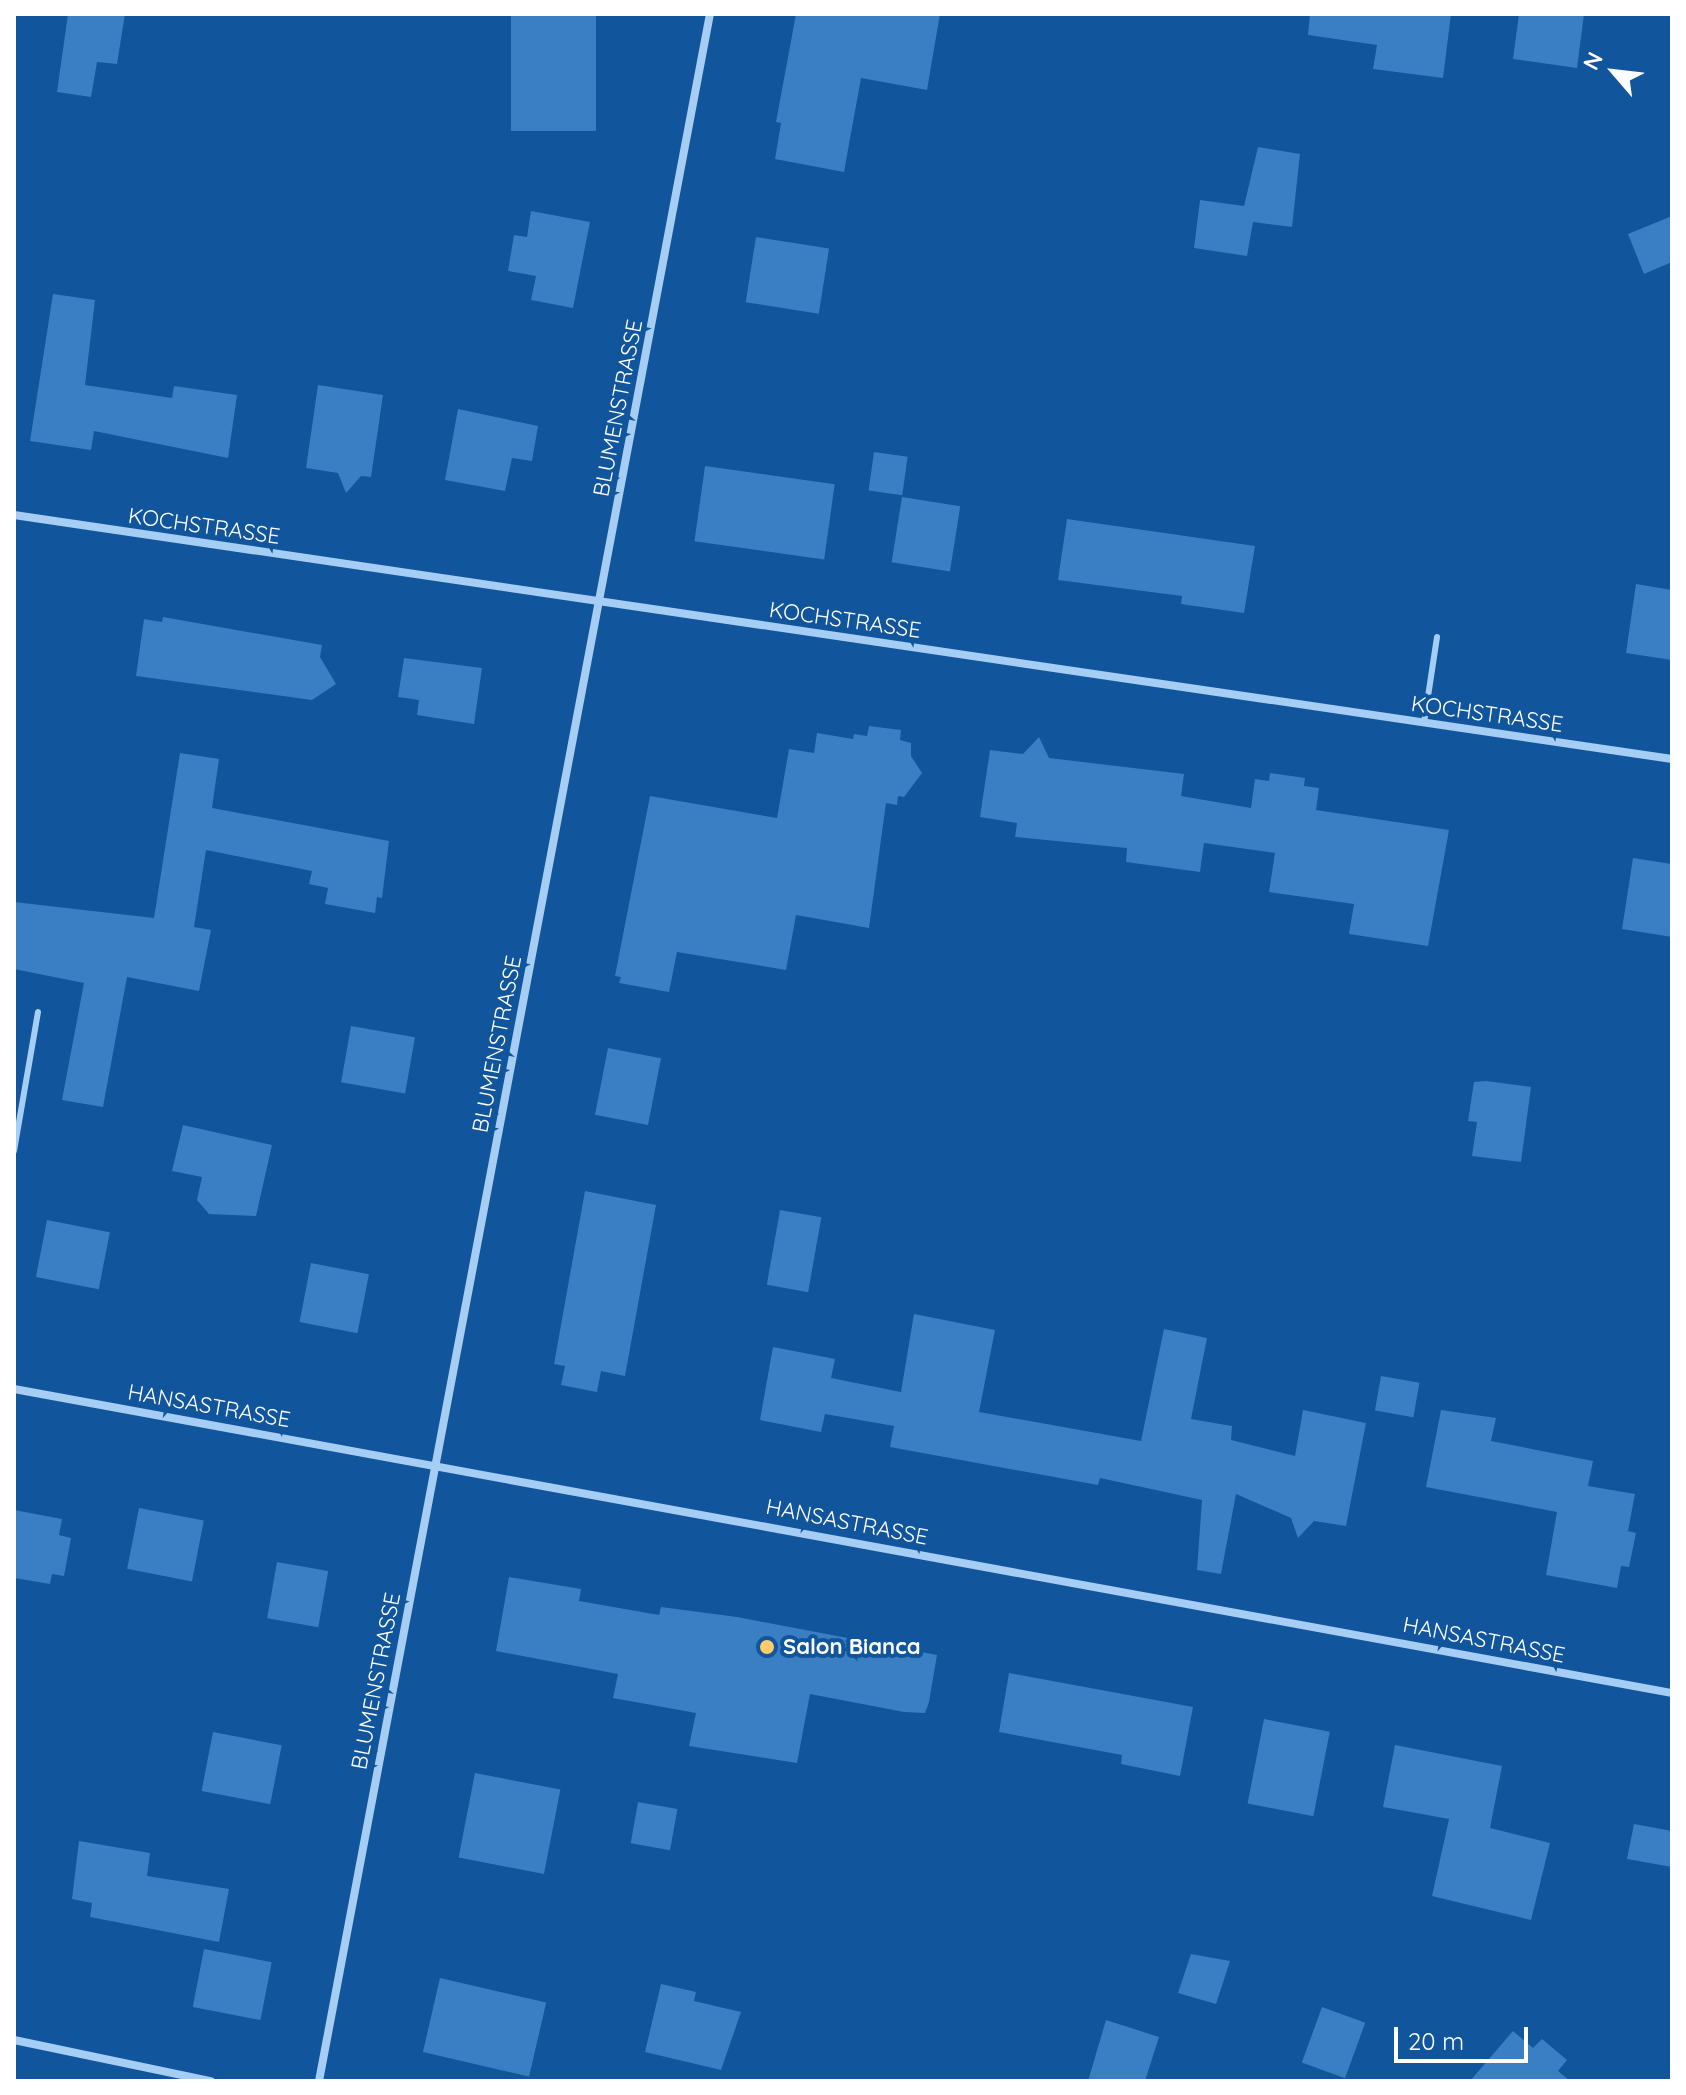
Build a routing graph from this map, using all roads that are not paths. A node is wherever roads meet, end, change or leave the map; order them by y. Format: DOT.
graph roads {
  1 [pos="710,14"];
  2 [pos="14,515"];
  3 [pos="600,602"];
  4 [pos="1437,637"];
  5 [pos="1424,723"];
  6 [pos="1672,759"];
  7 [pos="38,1012"];
  8 [pos="14,1151"];
  9 [pos="14,1389"];
  10 [pos="435,1464"];
  11 [pos="1672,1693"];
  12 [pos="14,2040"];
  13 [pos="211,2081"];
  14 [pos="319,2081"];
  1 -- 3 [label="street, BLUMENSTRASSE"];
  2 -- 3 [label="street, KOCHSTRASSE"];
  3 -- 5 [label="street, KOCHSTRASSE"];
  3 -- 10 [label="street, BLUMENSTRASSE"];
  4 -- 5 [label="lane"];
  5 -- 6 [label="street, KOCHSTRASSE"];
  7 -- 8 [label="lane"];
  9 -- 10 [label="street, HANSASTRASSE"];
  10 -- 11 [label="street, HANSASTRASSE"];
  10 -- 14 [label="street, BLUMENSTRASSE"];
  12 -- 13 [label="street"];
}
